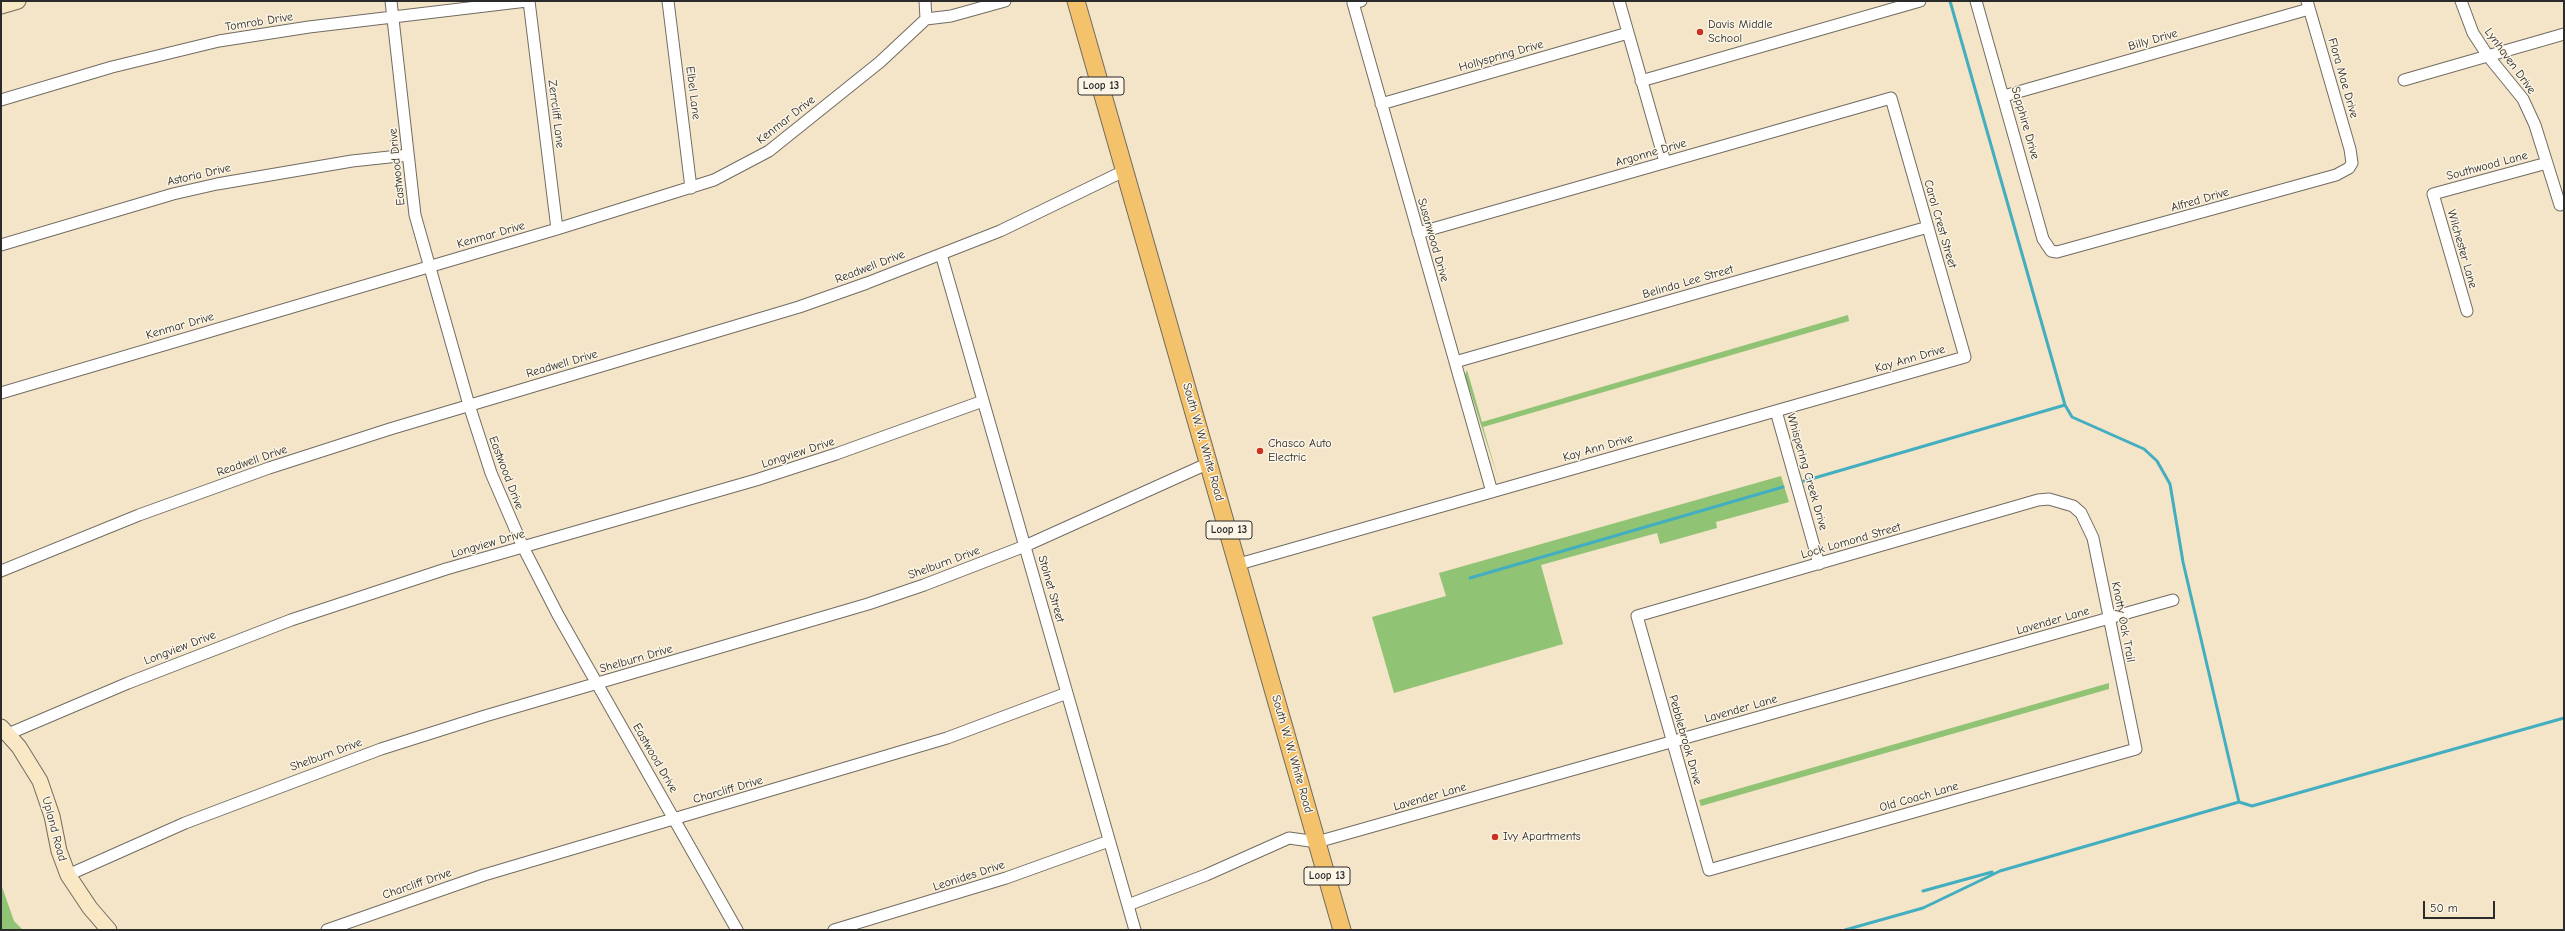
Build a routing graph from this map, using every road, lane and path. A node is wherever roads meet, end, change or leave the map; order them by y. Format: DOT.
graph roads {
  1 [pos="18,1"];
  2 [pos="391,1"];
  3 [pos="528,1"];
  4 [pos="668,1"];
  5 [pos="925,1"];
  6 [pos="1005,1"];
  7 [pos="1076,1"];
  8 [pos="1361,1"];
  9 [pos="1619,1"];
  10 [pos="1920,1"];
  11 [pos="1976,1"];
  12 [pos="2461,1"];
  13 [pos="2308,5"];
  14 [pos="1,6"];
  15 [pos="393,17"];
  16 [pos="926,19"];
  17 [pos="1628,33"];
  18 [pos="2564,34"];
  19 [pos="2488,56"];
  20 [pos="2404,80"];
  21 [pos="1642,81"];
  22 [pos="2004,96"];
  23 [pos="1891,98"];
  24 [pos="1,100"];
  25 [pos="1381,104"];
  26 [pos="408,155"];
  27 [pos="1665,162"];
  28 [pos="2352,162"];
  29 [pos="2547,163"];
  30 [pos="1126,170"];
  31 [pos="691,188"];
  32 [pos="2433,194"];
  33 [pos="2560,205"];
  34 [pos="1928,227"];
  35 [pos="557,229"];
  36 [pos="1418,232"];
  37 [pos="1,245"];
  38 [pos="2051,251"];
  39 [pos="941,254"];
  40 [pos="429,266"];
  41 [pos="2467,311"];
  42 [pos="1965,357"];
  43 [pos="1455,362"];
  44 [pos="1,393"];
  45 [pos="983,401"];
  46 [pos="469,405"];
  47 [pos="1776,411"];
  48 [pos="1209,463"];
  49 [pos="1492,492"];
  50 [pos="2073,506"];
  51 [pos="1025,546"];
  52 [pos="523,547"];
  53 [pos="1239,564"];
  54 [pos="1819,564"];
  55 [pos="1,571"];
  56 [pos="2173,600"];
  57 [pos="1637,616"];
  58 [pos="2108,619"];
  59 [pos="597,684"];
  60 [pos="1067,693"];
  61 [pos="5,731"];
  62 [pos="1672,742"];
  63 [pos="2136,750"];
  64 [pos="675,819"];
  65 [pos="1109,840"];
  66 [pos="1317,842"];
  67 [pos="1709,870"];
  68 [pos="68,875"];
  69 [pos="1128,905"];
  70 [pos="109,930"];
  71 [pos="327,930"];
  72 [pos="737,930"];
  73 [pos="834,930"];
  74 [pos="1135,930"];
  75 [pos="1342,930"];
  1 -- 14 [label="street"];
  2 -- 15 [label="street, Eastwood Drive"];
  3 -- 15 [label="street, Tomrob Drive"];
  3 -- 35 [label="street, Zerrcliff Lane"];
  4 -- 31 [label="street, Elbel Lane"];
  5 -- 16 [label="street"];
  6 -- 16 [label="street"];
  7 -- 30 [label="main road, South W. W. White Road / Loop 13"];
  8 -- 25 [label="street, Susanwood Drive"];
  9 -- 17 [label="street"];
  10 -- 21 [label="street"];
  11 -- 22 [label="street, Sapphire Drive"];
  12 -- 19 [label="street, Lynhaven Drive"];
  13 -- 22 [label="street, Billy Drive"];
  13 -- 28 [label="street, Flora Mae Drive"];
  15 -- 24 [label="street, Tomrob Drive"];
  15 -- 26 [label="street, Eastwood Drive"];
  16 -- 31 [label="street, Kenmar Drive"];
  17 -- 21 [label="street"];
  17 -- 25 [label="street, Hollyspring Drive"];
  18 -- 19 [label="street"];
  19 -- 20 [label="street"];
  19 -- 29 [label="street, Lynhaven Drive"];
  21 -- 27 [label="street"];
  22 -- 38 [label="street, Sapphire Drive"];
  23 -- 27 [label="street, Argonne Drive"];
  23 -- 34 [label="street, Carol Crest Street"];
  25 -- 36 [label="street, Susanwood Drive"];
  26 -- 37 [label="street, Astoria Drive"];
  26 -- 40 [label="street, Eastwood Drive"];
  27 -- 36 [label="street, Argonne Drive"];
  28 -- 38 [label="street, Alfred Drive"];
  29 -- 32 [label="street, Southwood Lane"];
  29 -- 33 [label="street, Lynhaven Drive"];
  30 -- 39 [label="street, Readwell Drive"];
  30 -- 48 [label="main road, South W. W. White Road / Loop 13"];
  31 -- 35 [label="street, Kenmar Drive"];
  32 -- 41 [label="street, Wilchester Lane"];
  34 -- 42 [label="street, Carol Crest Street"];
  34 -- 43 [label="street, Belinda Lee Street"];
  35 -- 40 [label="street, Kenmar Drive"];
  36 -- 43 [label="street, Susanwood Drive"];
  39 -- 45 [label="street, Stolnet Street"];
  39 -- 46 [label="street, Readwell Drive"];
  40 -- 44 [label="street, Kenmar Drive"];
  40 -- 46 [label="street, Eastwood Drive"];
  42 -- 47 [label="street, Kay Ann Drive"];
  43 -- 49 [label="street, Susanwood Drive"];
  45 -- 51 [label="street, Stolnet Street"];
  45 -- 52 [label="street, Longview Drive"];
  46 -- 52 [label="street, Eastwood Drive"];
  46 -- 55 [label="street, Readwell Drive"];
  47 -- 49 [label="street, Kay Ann Drive"];
  47 -- 54 [label="street, Whispering Creek Drive"];
  48 -- 51 [label="street, Shelburn Drive"];
  48 -- 53 [label="main road, South W. W. White Road / Loop 13"];
  49 -- 53 [label="street, Kay Ann Drive"];
  50 -- 54 [label="street, Lock Lomond Street"];
  50 -- 58 [label="street, Knotty Oak Trail"];
  51 -- 59 [label="street, Shelburn Drive"];
  51 -- 60 [label="street, Stolnet Street"];
  52 -- 59 [label="street, Eastwood Drive"];
  52 -- 61 [label="street, Longview Drive"];
  53 -- 66 [label="main road, South W. W. White Road / Loop 13"];
  54 -- 57 [label="street, Lock Lomond Street"];
  56 -- 58 [label="street, Lavender Lane"];
  57 -- 62 [label="street, Pebblebrook Drive"];
  58 -- 62 [label="street, Lavender Lane"];
  58 -- 63 [label="street, Knotty Oak Trail"];
  59 -- 64 [label="street, Eastwood Drive"];
  59 -- 68 [label="street, Shelburn Drive"];
  60 -- 64 [label="street, Charcliff Drive"];
  60 -- 65 [label="street, Stolnet Street"];
  61 -- 68 [label="street, Upland Road"];
  62 -- 66 [label="street, Lavender Lane"];
  62 -- 67 [label="street, Pebblebrook Drive"];
  63 -- 67 [label="street, Old Coach Lane"];
  64 -- 71 [label="street, Charcliff Drive"];
  64 -- 72 [label="street, Eastwood Drive"];
  65 -- 69 [label="street, Stolnet Street"];
  65 -- 73 [label="street, Leonides Drive"];
  66 -- 69 [label="street"];
  66 -- 75 [label="main road, South W. W. White Road / Loop 13"];
  68 -- 70 [label="street, Upland Road"];
  69 -- 74 [label="street, Stolnet Street"];
}
